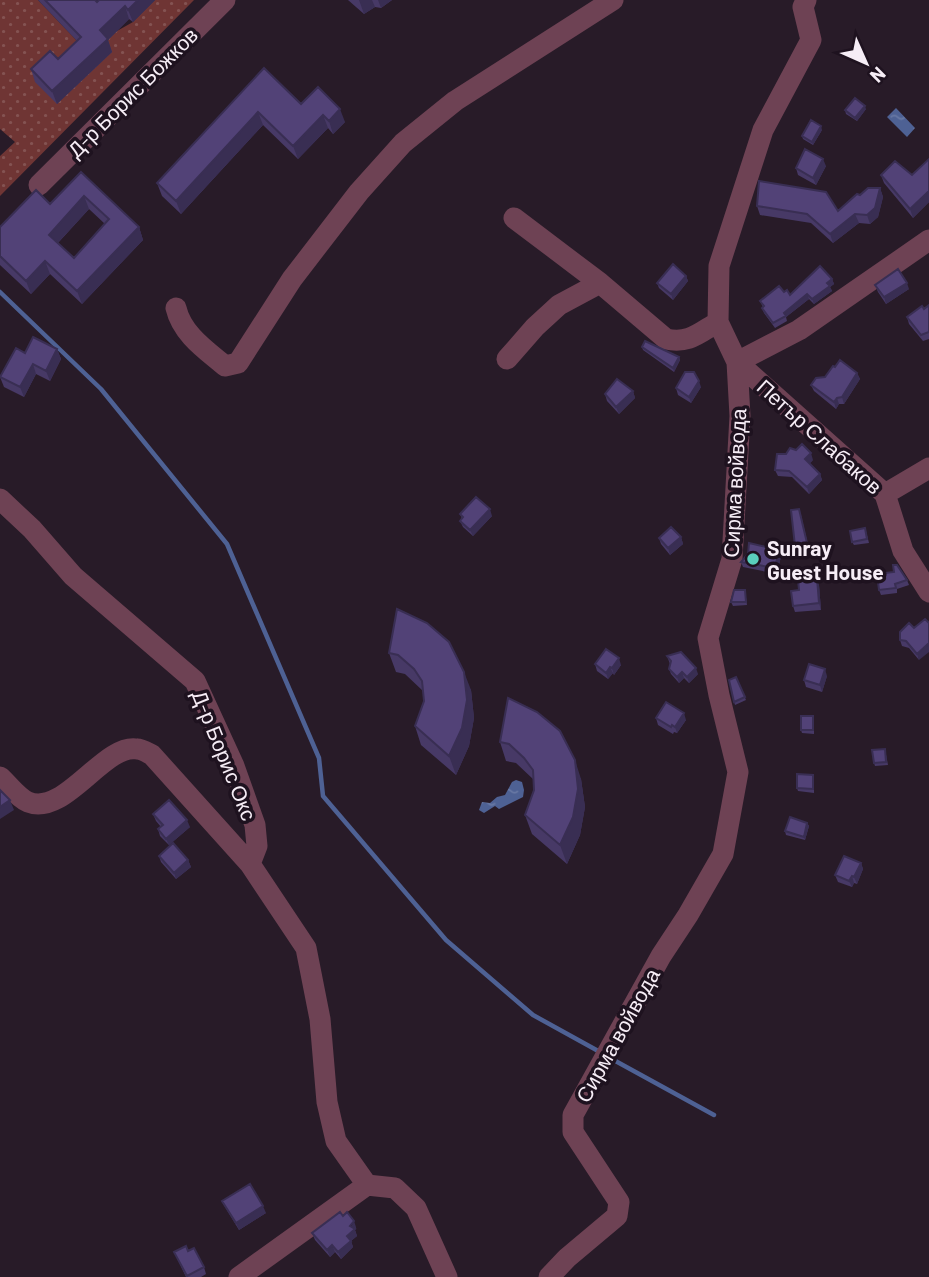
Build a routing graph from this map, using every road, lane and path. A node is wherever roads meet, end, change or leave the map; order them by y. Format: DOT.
graph roads {
  1 [pos="225,0"];
  2 [pos="614,0"];
  3 [pos="806,0"];
  4 [pos="39,185"];
  5 [pos="514,218"];
  6 [pos="929,240"];
  7 [pos="600,283"];
  8 [pos="176,308"];
  9 [pos="718,322"];
  10 [pos="507,359"];
  11 [pos="737,362"];
  12 [pos="929,468"];
  13 [pos="885,494"];
  14 [pos="0,499"];
  15 [pos="929,592"];
  16 [pos="0,777"];
  17 [pos="250,864"];
  18 [pos="367,1185"];
  19 [pos="239,1277"];
  20 [pos="447,1277"];
  21 [pos="549,1277"];
  1 -- 4 [label="street, Д-р Борис Божков"];
  2 -- 8 [label="street"];
  3 -- 9 [label="street, Сирма войвода"];
  5 -- 7 [label="street"];
  6 -- 11 [label="street"];
  7 -- 9 [label="street"];
  7 -- 10 [label="street"];
  9 -- 11 [label="street, Сирма войвода"];
  11 -- 13 [label="street, Петър Слабаков"];
  11 -- 21 [label="street, Сирма войвода"];
  12 -- 13 [label="street"];
  13 -- 15 [label="street, Петър Слабаков"];
  14 -- 17 [label="street, Д-р Борис Окс"];
  16 -- 17 [label="street"];
  17 -- 18 [label="street"];
  18 -- 19 [label="street"];
  18 -- 20 [label="street"];
}
